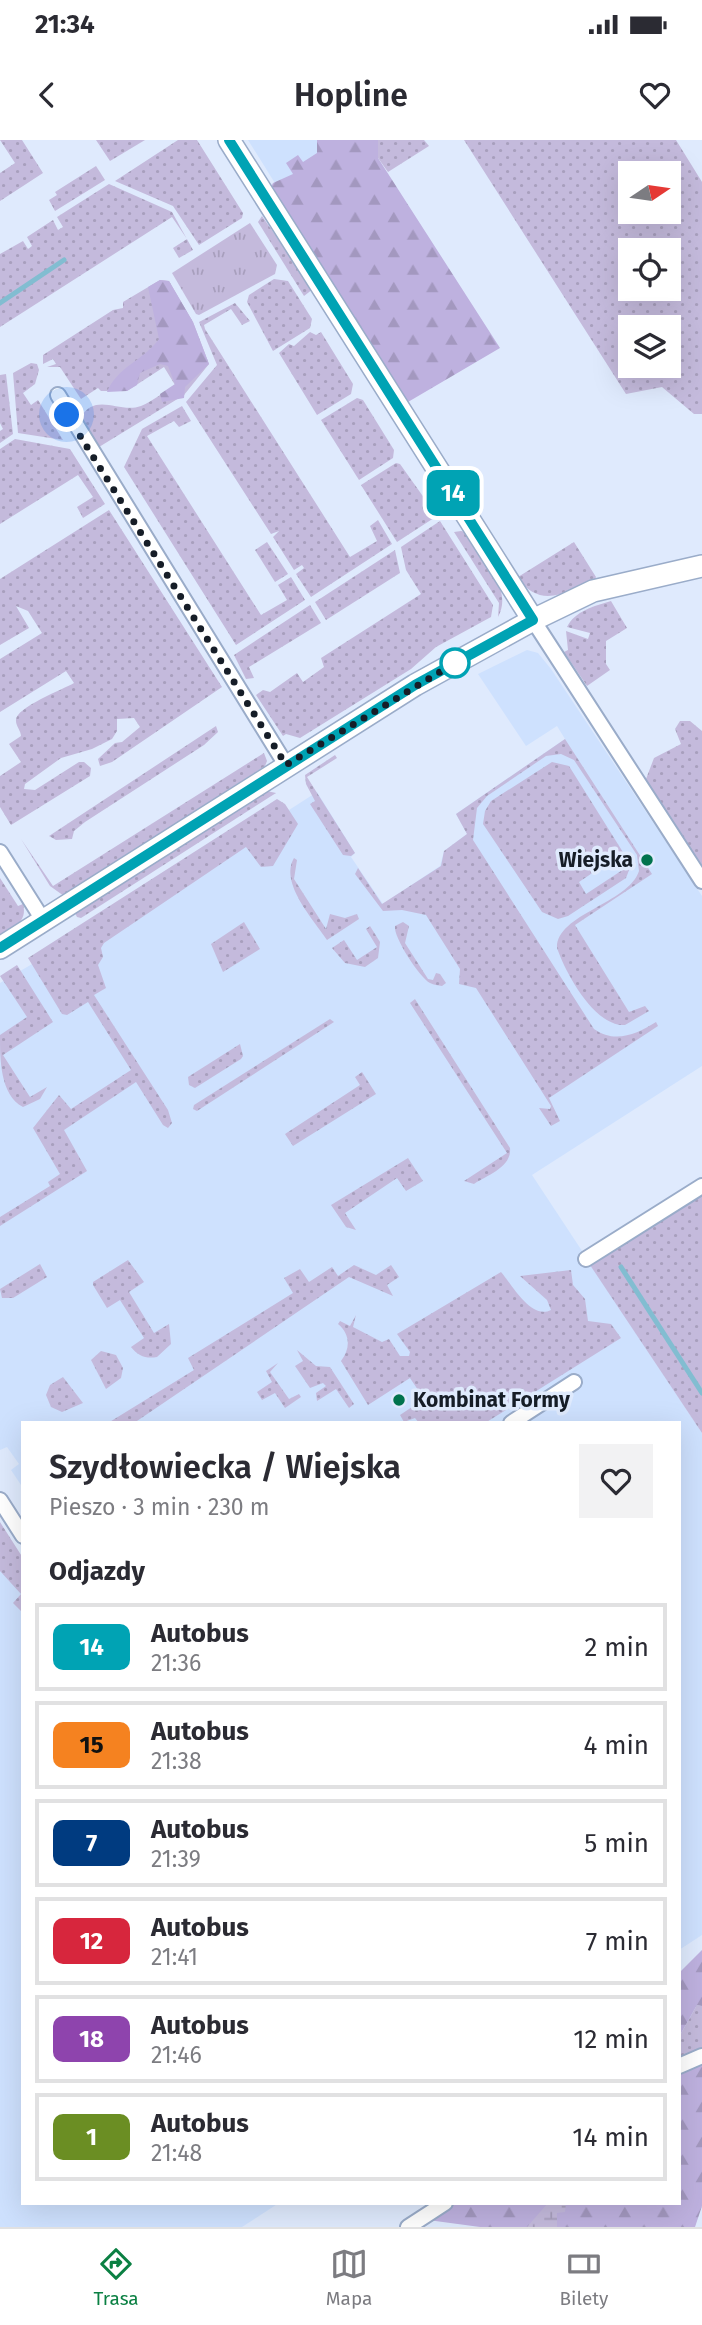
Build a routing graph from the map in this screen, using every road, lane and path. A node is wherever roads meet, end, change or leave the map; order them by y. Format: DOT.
graph roads {
  1 [pos="229,140"];
  2 [pos="58,395"];
  3 [pos="702,566"];
  4 [pos="533,620"];
  5 [pos="286,765"];
  6 [pos="0,852"];
  7 [pos="702,881"];
  8 [pos="43,920"];
  9 [pos="0,948"];
  10 [pos="702,1186"];
  11 [pos="586,1259"];
  12 [pos="574,1382"];
  13 [pos="514,1421"];
  14 [pos="0,1500"];
  15 [pos="21,1532"];
  16 [pos="702,2056"];
  17 [pos="681,2065"];
  18 [pos="442,2205"];
  19 [pos="408,2227"];
  1 -- 4 [label="street"];
  2 -- 5 [label="street"];
  3 -- 4 [label="street"];
  4 -- 5 [label="street"];
  4 -- 7 [label="street"];
  5 -- 8 [label="street"];
  6 -- 8 [label="street"];
  8 -- 9 [label="street"];
  10 -- 11 [label="street"];
  12 -- 13 [label="street"];
  14 -- 15 [label="street"];
  16 -- 17 [label="street"];
  18 -- 19 [label="street"];
}
